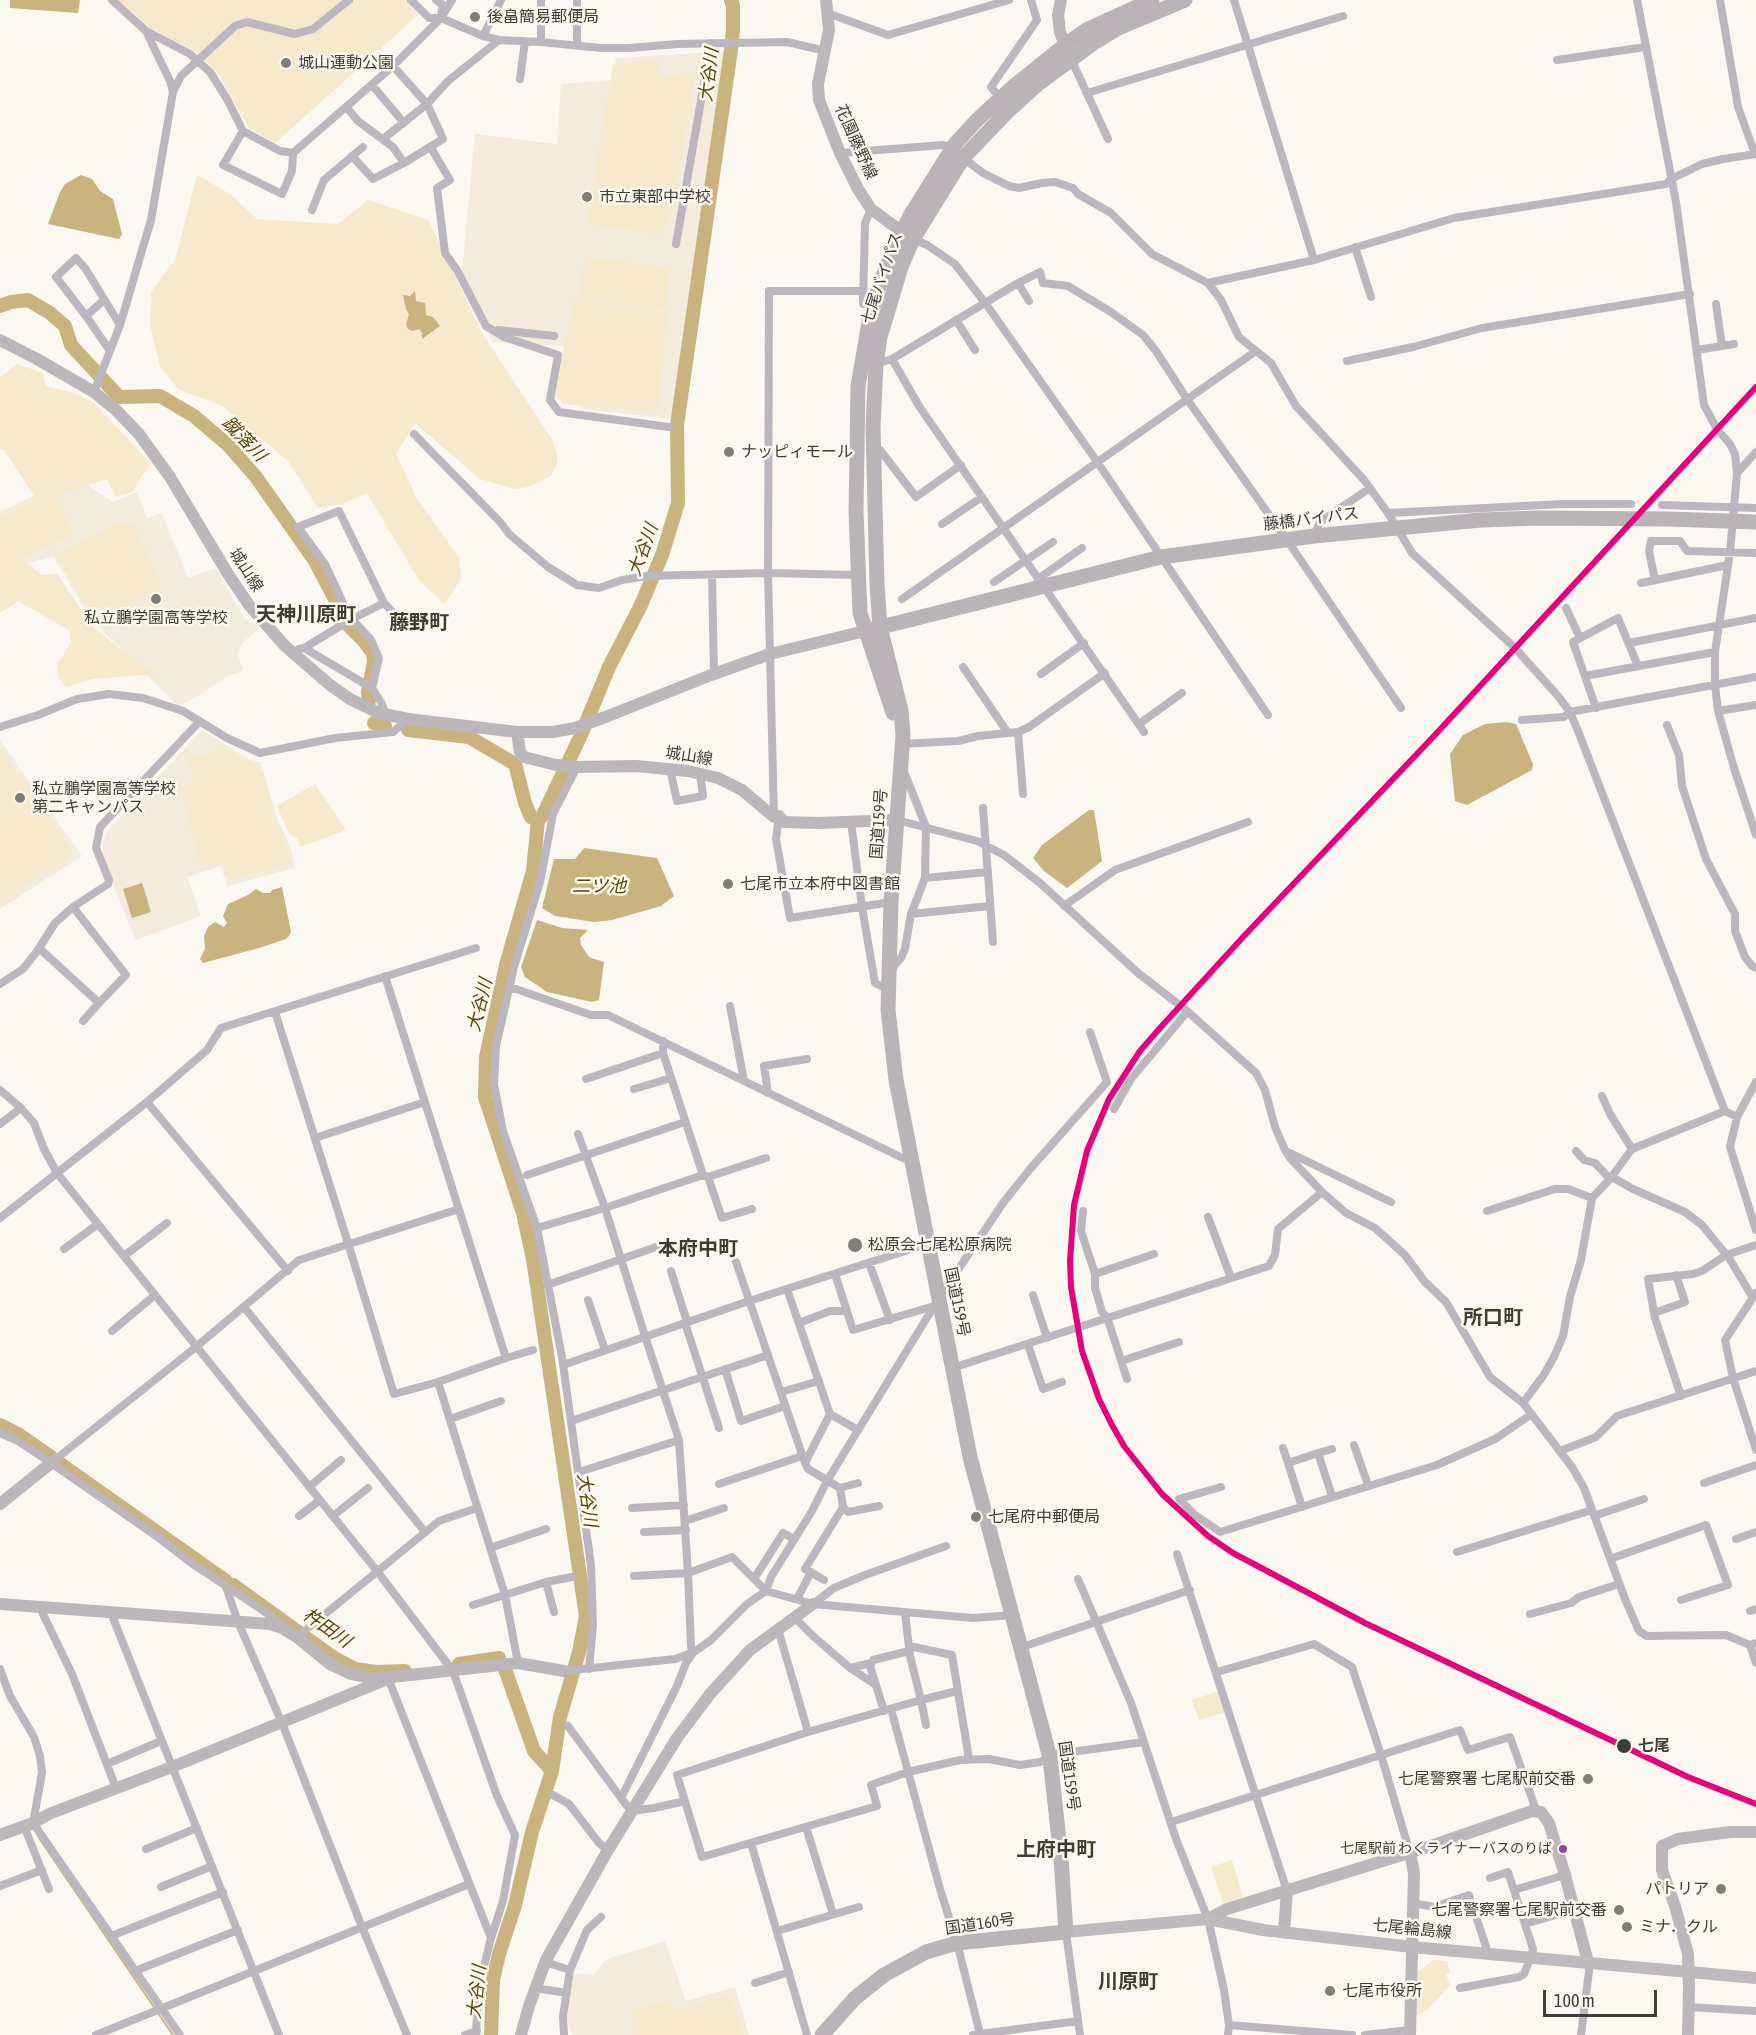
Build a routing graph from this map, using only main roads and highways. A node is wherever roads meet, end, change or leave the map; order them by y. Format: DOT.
graph roads {
  1 [pos="1152,0"];
  2 [pos="1185,0"];
  3 [pos="1068,52"];
  4 [pos="958,153"];
  5 [pos="907,236"];
  6 [pos="1756,522"];
  7 [pos="880,627"];
  8 [pos="865,631"];
  9 [pos="902,744"];
  10 [pos="1066,1932"];
  11 [pos="1756,1977"];
  12 [pos="822,2035"];
  1 -- 3 [label="highway, 七尾バイパス"];
  2 -- 3 [label="highway, 七尾バイパス"];
  3 -- 4 [label="highway, 七尾バイパス"];
  3 -- 4 [label="highway, 七尾バイパス"];
  4 -- 5 [label="highway, 七尾バイパス"];
  5 -- 7 [label="highway, 七尾バイパス"];
  5 -- 8 [label="highway, 七尾バイパス"];
  6 -- 7 [label="highway, 藤橋バイパス"];
  7 -- 8 [label="highway, 藤橋バイパス"];
  7 -- 9 [label="highway, 国道159号"];
  8 -- 9 [label="highway, 国道159号"];
  9 -- 10 [label="highway, 国道159号"];
  10 -- 11 [label="main road, 七尾輪島線"];
  10 -- 12 [label="highway, 国道160号"];
}
